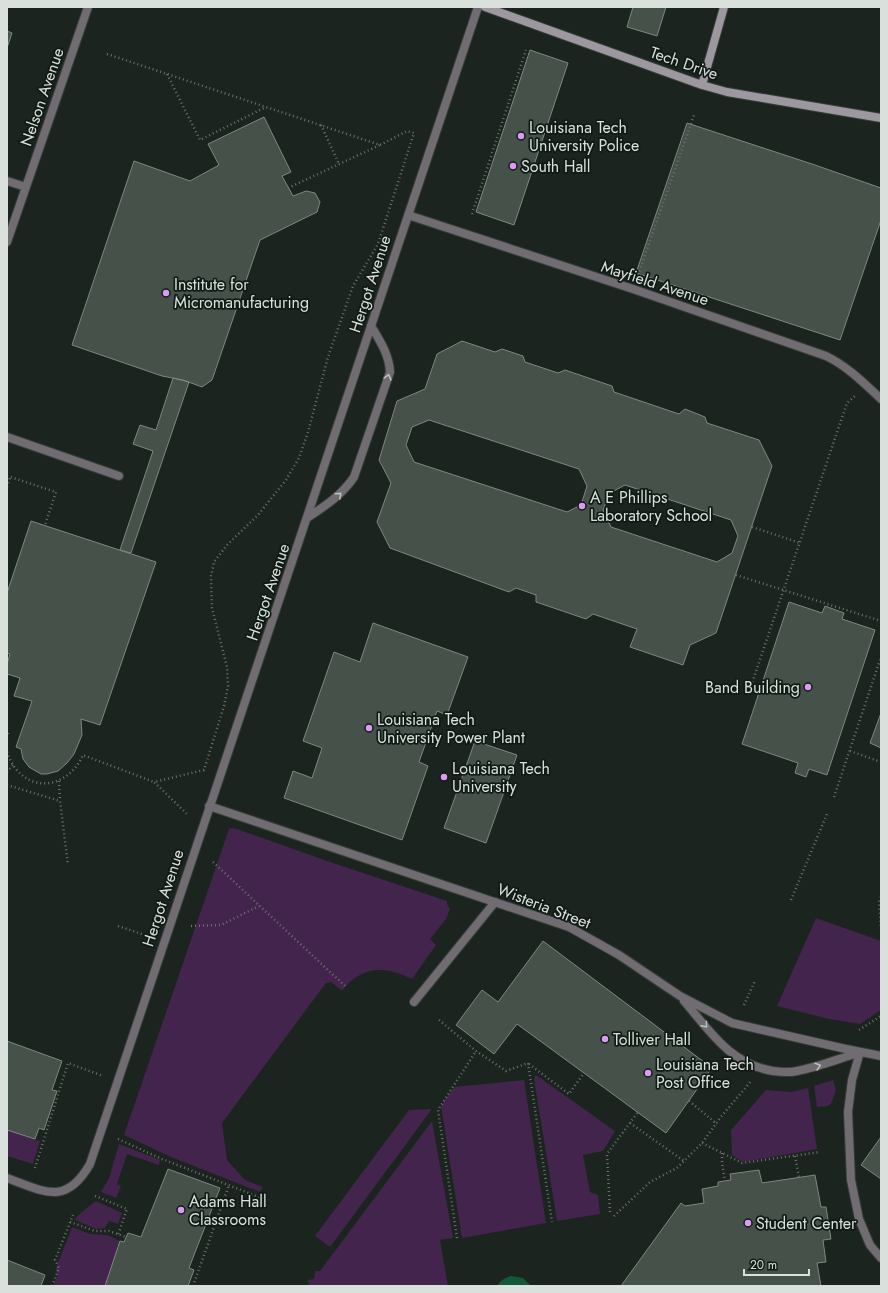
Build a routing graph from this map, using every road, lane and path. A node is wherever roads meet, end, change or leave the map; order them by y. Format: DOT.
graph roads {
  1 [pos="88,7"];
  2 [pos="478,7"];
  3 [pos="485,7"];
  4 [pos="724,7"];
  5 [pos="526,50"];
  6 [pos="107,54"];
  7 [pos="166,74"];
  8 [pos="702,85"];
  9 [pos="266,107"];
  10 [pos="694,115"];
  11 [pos="881,118"];
  12 [pos="321,125"];
  13 [pos="380,145"];
  14 [pos="339,164"];
  15 [pos="7,181"];
  16 [pos="26,188"];
  17 [pos="288,188"];
  18 [pos="472,214"];
  19 [pos="408,215"];
  20 [pos="7,242"];
  21 [pos="637,277"];
  22 [pos="371,326"];
  23 [pos="856,394"];
  24 [pos="881,399"];
  25 [pos="7,437"];
  26 [pos="9,476"];
  27 [pos="119,476"];
  28 [pos="7,487"];
  29 [pos="307,518"];
  30 [pos="45,526"];
  31 [pos="752,527"];
  32 [pos="800,543"];
  33 [pos="736,575"];
  34 [pos="784,590"];
  35 [pos="881,621"];
  36 [pos="881,657"];
  37 [pos="751,686"];
  38 [pos="7,731"];
  39 [pos="7,736"];
  40 [pos="850,751"];
  41 [pos="7,752"];
  42 [pos="881,762"];
  43 [pos="14,765"];
  44 [pos="7,772"];
  45 [pos="59,781"];
  46 [pos="154,782"];
  47 [pos="7,785"];
  48 [pos="834,797"];
  49 [pos="60,801"];
  50 [pos="209,806"];
  51 [pos="827,814"];
  52 [pos="188,815"];
  53 [pos="213,862"];
  54 [pos="68,865"];
  55 [pos="881,897"];
  56 [pos="791,900"];
  57 [pos="495,902"];
  58 [pos="259,906"];
  59 [pos="118,926"];
  60 [pos="191,926"];
  61 [pos="881,927"];
  62 [pos="148,936"];
  63 [pos="756,981"];
  64 [pos="345,986"];
  65 [pos="680,996"];
  66 [pos="414,1002"];
  67 [pos="744,1006"];
  68 [pos="881,1016"];
  69 [pos="438,1020"];
  70 [pos="859,1030"];
  71 [pos="476,1051"];
  72 [pos="860,1052"];
  73 [pos="881,1056"];
  74 [pos="528,1063"];
  75 [pos="584,1073"];
  76 [pos="103,1076"];
  77 [pos="752,1080"];
  78 [pos="689,1100"];
  79 [pos="638,1112"];
  80 [pos="630,1123"];
  81 [pos="717,1124"];
  82 [pos="118,1140"];
  83 [pos="702,1143"];
  84 [pos="820,1152"];
  85 [pos="722,1153"];
  86 [pos="795,1156"];
  87 [pos="684,1161"];
  88 [pos="36,1168"];
  89 [pos="7,1178"];
  90 [pos="799,1178"];
  91 [pos="725,1180"];
  92 [pos="229,1185"];
  93 [pos="94,1196"];
  94 [pos="269,1201"];
  95 [pos="610,1212"];
  96 [pos="73,1215"];
  97 [pos="614,1216"];
  98 [pos="70,1222"];
  99 [pos="552,1222"];
  100 [pos="118,1234"];
  101 [pos="126,1237"];
  102 [pos="457,1238"];
  103 [pos="881,1258"];
  104 [pos="52,1286"];
  105 [pos="193,1286"];
  1 -- 16 [label="street, Nelson Avenue"];
  2 -- 19 [label="street, Hergot Avenue"];
  3 -- 8 [label="main road, Tech Drive"];
  4 -- 8 [label="main road"];
  5 -- 18 [label="path"];
  6 -- 7 [label="path"];
  7 -- 9 [label="path"];
  7 -- 9 [label="path"];
  8 -- 11 [label="main road, Tech Drive"];
  9 -- 12 [label="path"];
  10 -- 21 [label="path"];
  12 -- 13 [label="path"];
  12 -- 14 [label="path"];
  13 -- 14 [label="path"];
  13 -- 46 [label="path"];
  14 -- 17 [label="path"];
  15 -- 16 [label="street"];
  16 -- 20 [label="street, Nelson Avenue"];
  19 -- 22 [label="street, Hergot Avenue"];
  19 -- 24 [label="street, Mayfield Avenue"];
  22 -- 29 [label="street, Hergot Avenue"];
  29 -- 22 [label="street, one-way"];
  23 -- 32 [label="path"];
  25 -- 27 [label="street"];
  26 -- 28 [label="path"];
  26 -- 30 [label="path"];
  29 -- 50 [label="street, Hergot Avenue"];
  31 -- 32 [label="path"];
  32 -- 34 [label="path"];
  33 -- 34 [label="path"];
  34 -- 35 [label="path"];
  34 -- 37 [label="path"];
  36 -- 40 [label="path"];
  38 -- 39 [label="path"];
  40 -- 42 [label="path"];
  40 -- 48 [label="path"];
  41 -- 43 [label="path"];
  43 -- 44 [label="path"];
  43 -- 45 [label="path"];
  45 -- 46 [label="path"];
  45 -- 49 [label="path"];
  46 -- 52 [label="path"];
  47 -- 49 [label="path"];
  49 -- 54 [label="path"];
  50 -- 57 [label="street, Wisteria Street"];
  50 -- 89 [label="street, Hergot Avenue"];
  51 -- 56 [label="path"];
  53 -- 58 [label="path"];
  55 -- 61 [label="path"];
  57 -- 65 [label="street, Wisteria Street"];
  57 -- 66 [label="street"];
  58 -- 60 [label="path"];
  58 -- 64 [label="path"];
  59 -- 62 [label="path"];
  63 -- 67 [label="path"];
  65 -- 72 [label="street, Wisteria Street"];
  65 -- 72 [label="street, one-way"];
  68 -- 70 [label="path"];
  69 -- 71 [label="path"];
  71 -- 74 [label="path"];
  71 -- 102 [label="path"];
  72 -- 73 [label="street, Wisteria Street"];
  72 -- 103 [label="street"];
  74 -- 75 [label="path"];
  74 -- 99 [label="path"];
  76 -- 88 [label="path"];
  77 -- 81 [label="path"];
  78 -- 81 [label="path"];
  79 -- 80 [label="path"];
  80 -- 87 [label="path"];
  80 -- 95 [label="path"];
  81 -- 83 [label="path"];
  82 -- 92 [label="path"];
  83 -- 85 [label="path"];
  83 -- 87 [label="path"];
  84 -- 86 [label="path"];
  85 -- 86 [label="path"];
  85 -- 91 [label="path"];
  86 -- 90 [label="path"];
  87 -- 97 [label="path"];
  92 -- 94 [label="path"];
  92 -- 105 [label="path"];
  93 -- 100 [label="path"];
  96 -- 98 [label="path"];
  98 -- 100 [label="path"];
  98 -- 104 [label="path"];
  100 -- 101 [label="path"];
}
